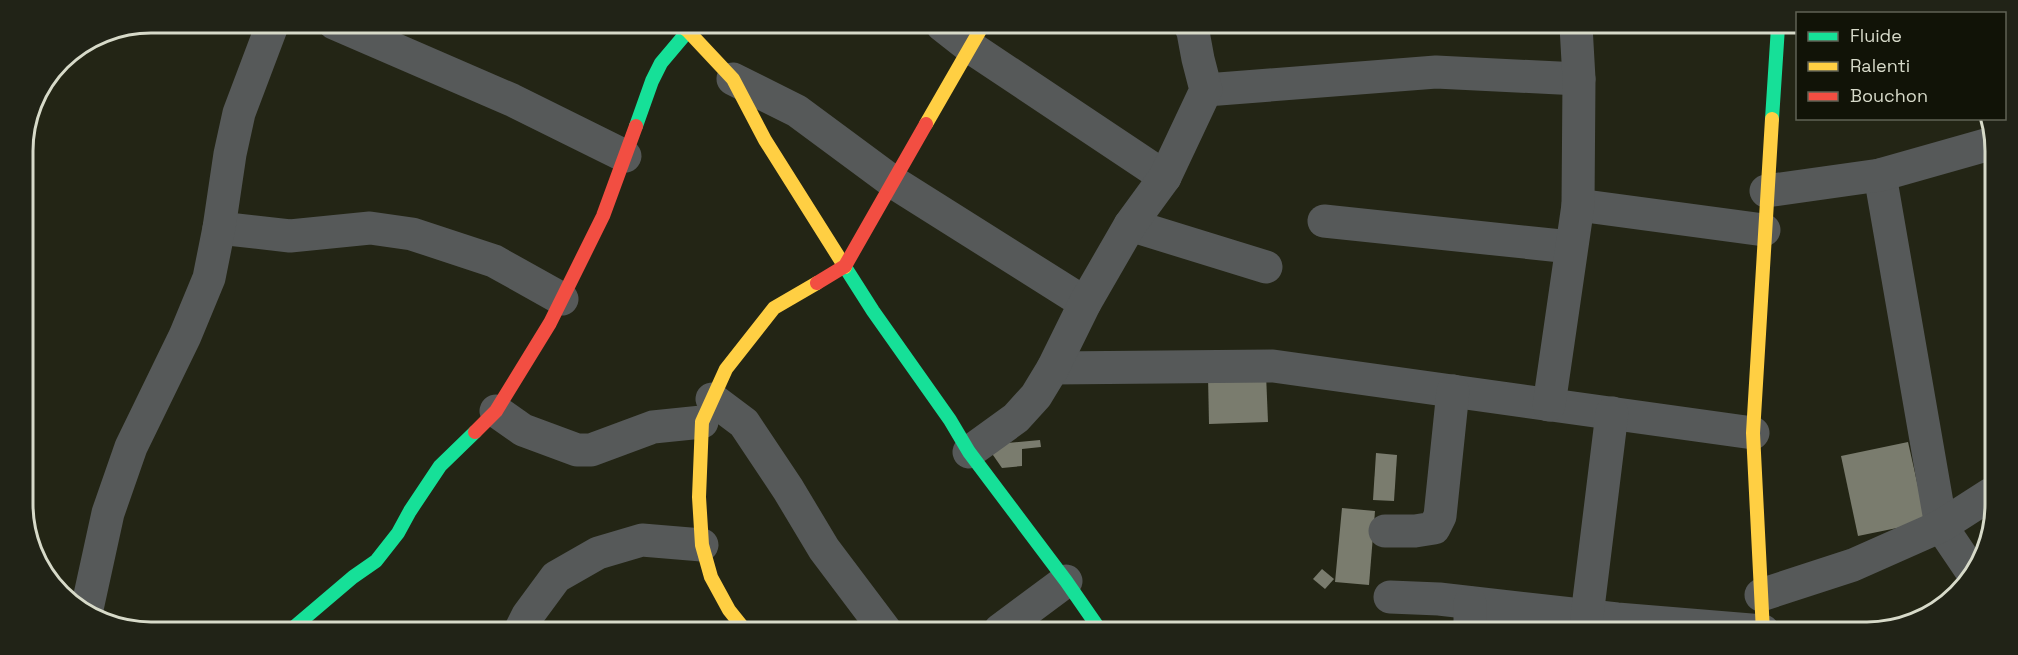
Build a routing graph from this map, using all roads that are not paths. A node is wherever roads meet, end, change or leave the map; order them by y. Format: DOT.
graph roads {
  1 [pos="269,33"];
  2 [pos="357,33"];
  3 [pos="680,33"];
  4 [pos="690,33"];
  5 [pos="1193,33"];
  6 [pos="1576,33"];
  7 [pos="1778,33"];
  8 [pos="976,36"];
  9 [pos="733,79"];
  10 [pos="1578,79"];
  11 [pos="1206,90"];
  12 [pos="1984,136"];
  13 [pos="625,156"];
  14 [pos="1880,175"];
  15 [pos="1165,177"];
  16 [pos="893,182"];
  17 [pos="1766,191"];
  18 [pos="1578,205"];
  19 [pos="1324,221"];
  20 [pos="1130,225"];
  21 [pos="219,228"];
  22 [pos="1764,230"];
  23 [pos="1571,247"];
  24 [pos="845,266"];
  25 [pos="1266,267"];
  26 [pos="562,299"];
  27 [pos="1085,303"];
  28 [pos="1053,368"];
  29 [pos="1453,391"];
  30 [pos="1549,405"];
  31 [pos="707,410"];
  32 [pos="496,411"];
  33 [pos="1612,413"];
  34 [pos="1753,433"];
  35 [pos="969,452"];
  36 [pos="1985,498"];
  37 [pos="1941,526"];
  38 [pos="1385,531"];
  39 [pos="702,545"];
  40 [pos="1968,565"];
  41 [pos="1066,581"];
  42 [pos="1761,595"];
  43 [pos="1390,597"];
  44 [pos="88,604"];
  45 [pos="1470,617"];
  46 [pos="300,622"];
  47 [pos="524,622"];
  48 [pos="739,622"];
  49 [pos="879,622"];
  50 [pos="1011,622"];
  51 [pos="1094,622"];
  52 [pos="1607,622"];
  53 [pos="1762,622"];
  1 -- 21 [label="street"];
  2 -- 13 [label="street"];
  3 -- 13 [label="street"];
  4 -- 9 [label="street"];
  5 -- 11 [label="street"];
  6 -- 10 [label="street"];
  7 -- 17 [label="street"];
  8 -- 15 [label="street"];
  8 -- 16 [label="street"];
  9 -- 16 [label="street"];
  9 -- 24 [label="street"];
  10 -- 11 [label="street"];
  10 -- 18 [label="street"];
  11 -- 15 [label="street"];
  12 -- 14 [label="street"];
  13 -- 26 [label="street"];
  14 -- 17 [label="street"];
  14 -- 37 [label="street"];
  15 -- 20 [label="street"];
  16 -- 24 [label="street"];
  16 -- 27 [label="street"];
  17 -- 22 [label="street"];
  18 -- 22 [label="street"];
  18 -- 23 [label="street"];
  19 -- 23 [label="street"];
  20 -- 25 [label="street"];
  20 -- 27 [label="street"];
  21 -- 26 [label="street"];
  21 -- 44 [label="street"];
  22 -- 34 [label="street"];
  23 -- 30 [label="street"];
  24 -- 31 [label="street"];
  24 -- 35 [label="street"];
  26 -- 32 [label="street"];
  27 -- 28 [label="street"];
  28 -- 29 [label="street"];
  28 -- 35 [label="street"];
  29 -- 30 [label="street"];
  29 -- 38 [label="street"];
  30 -- 33 [label="street"];
  31 -- 32 [label="street"];
  31 -- 39 [label="street"];
  31 -- 49 [label="street"];
  32 -- 46 [label="street"];
  33 -- 34 [label="street"];
  33 -- 52 [label="street"];
  34 -- 42 [label="street"];
  35 -- 41 [label="street"];
  36 -- 37 [label="street"];
  37 -- 40 [label="street"];
  37 -- 42 [label="street"];
  39 -- 47 [label="street"];
  39 -- 48 [label="street"];
  41 -- 50 [label="street"];
  41 -- 51 [label="street"];
  42 -- 53 [label="street"];
  43 -- 45 [label="street"];
  45 -- 52 [label="street"];
}
